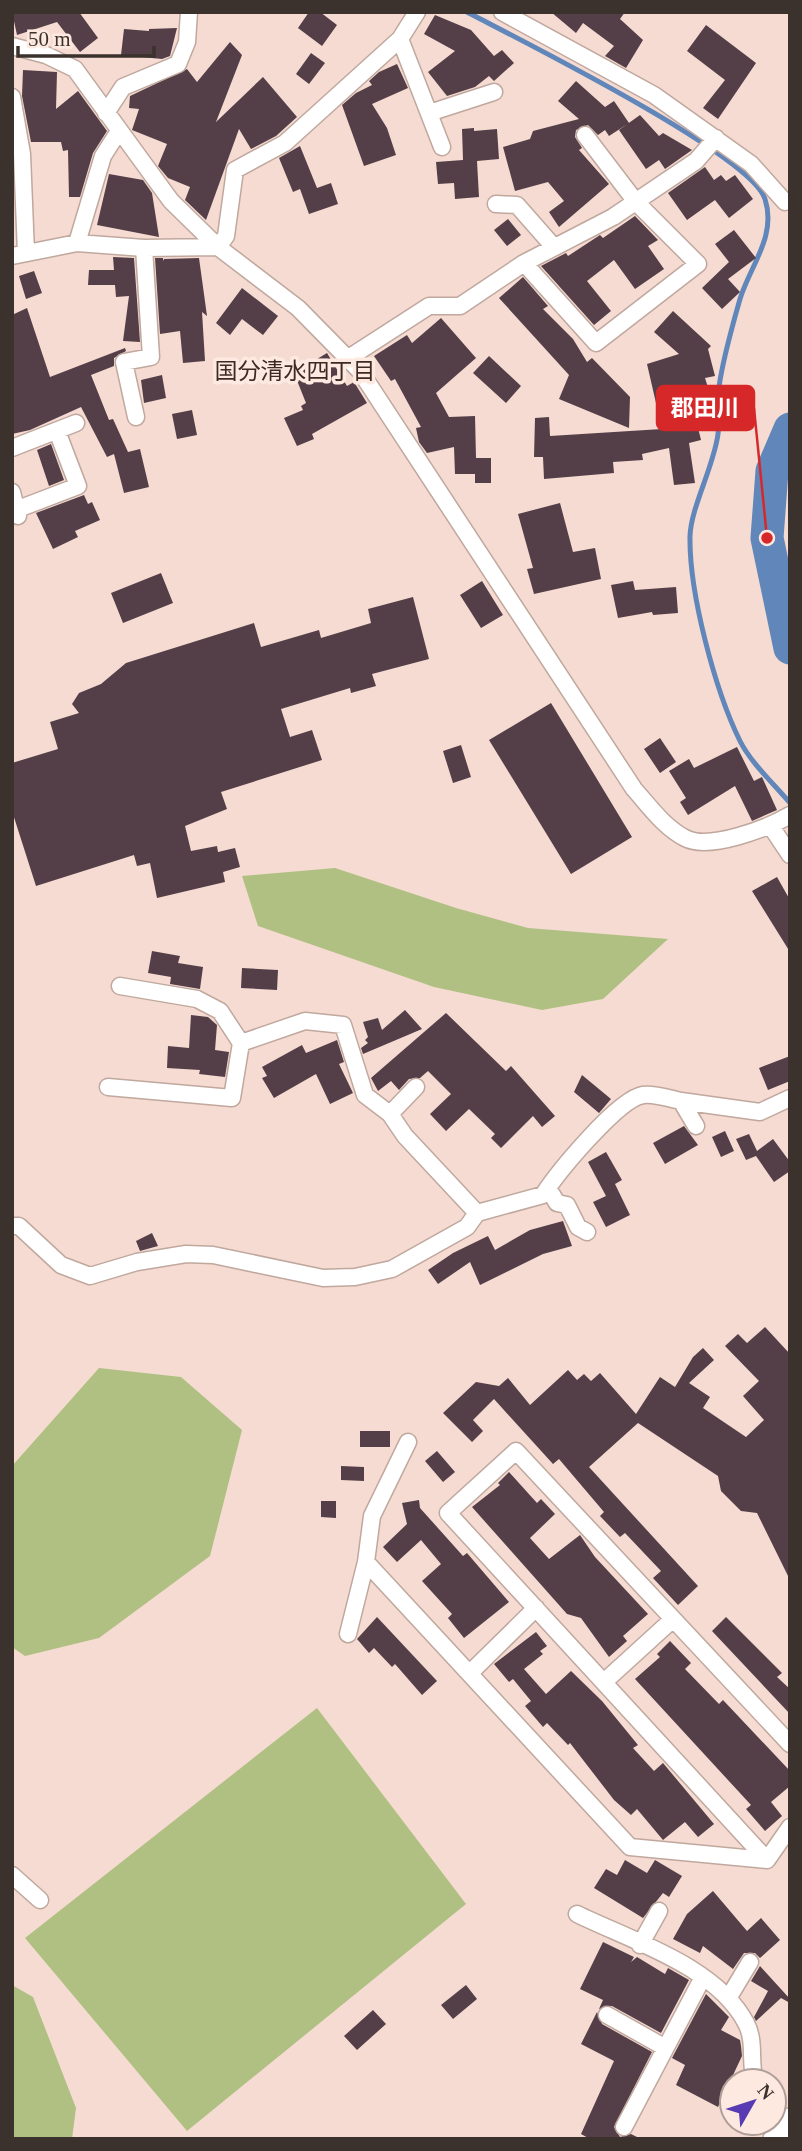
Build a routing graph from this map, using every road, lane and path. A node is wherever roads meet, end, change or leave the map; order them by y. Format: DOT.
graph roads {
  1 [pos="189,12"];
  2 [pos="417,12"];
  3 [pos="502,12"];
  4 [pos="400,40"];
  5 [pos="12,46"];
  6 [pos="494,92"];
  7 [pos="12,97"];
  8 [pos="106,113"];
  9 [pos="429,113"];
  10 [pos="119,131"];
  11 [pos="585,135"];
  12 [pos="715,138"];
  13 [pos="442,147"];
  14 [pos="636,202"];
  15 [pos="785,202"];
  16 [pos="496,205"];
  17 [pos="77,243"];
  18 [pos="553,246"];
  19 [pos="218,247"];
  20 [pos="144,248"];
  21 [pos="19,254"];
  22 [pos="524,263"];
  23 [pos="347,359"];
  24 [pos="136,417"];
  25 [pos="76,423"];
  26 [pos="57,430"];
  27 [pos="12,447"];
  28 [pos="12,492"];
  29 [pos="15,513"];
  30 [pos="781,819"];
  31 [pos="790,855"];
  32 [pos="120,986"];
  33 [pos="241,1042"];
  34 [pos="108,1087"];
  35 [pos="416,1087"];
  36 [pos="790,1098"];
  37 [pos="681,1101"];
  38 [pos="390,1114"];
  39 [pos="696,1126"];
  40 [pos="548,1188"];
  41 [pos="477,1213"];
  42 [pos="12,1226"];
  43 [pos="587,1232"];
  44 [pos="408,1442"];
  45 [pos="366,1562"];
  46 [pos="536,1608"];
  47 [pos="672,1619"];
  48 [pos="348,1634"];
  49 [pos="470,1673"];
  50 [pos="605,1681"];
  51 [pos="790,1744"];
  52 [pos="790,1827"];
  53 [pos="767,1860"];
  54 [pos="12,1875"];
  55 [pos="40,1900"];
  56 [pos="659,1911"];
  57 [pos="577,1914"];
  58 [pos="640,1945"];
  59 [pos="750,1962"];
  60 [pos="703,1977"];
  61 [pos="729,1997"];
  62 [pos="607,2015"];
  63 [pos="664,2047"];
  64 [pos="751,2067"];
  65 [pos="624,2127"];
  1 -- 8 [label="street"];
  2 -- 4 [label="street"];
  3 -- 12 [label="street"];
  4 -- 9 [label="street"];
  4 -- 19 [label="street"];
  5 -- 8 [label="street"];
  6 -- 9 [label="street"];
  7 -- 21 [label="street"];
  8 -- 10 [label="street"];
  9 -- 13 [label="street"];
  10 -- 17 [label="street"];
  10 -- 19 [label="street"];
  11 -- 14 [label="street"];
  12 -- 14 [label="street"];
  12 -- 15 [label="street"];
  14 -- 18 [label="street"];
  14 -- 22 [label="street"];
  16 -- 18 [label="street"];
  17 -- 20 [label="street"];
  17 -- 21 [label="street"];
  18 -- 22 [label="street"];
  19 -- 20 [label="street"];
  19 -- 23 [label="street"];
  20 -- 24 [label="street"];
  22 -- 23 [label="street"];
  23 -- 30 [label="street"];
  25 -- 26 [label="street"];
  26 -- 27 [label="street"];
  26 -- 29 [label="street"];
  28 -- 29 [label="street"];
  30 -- 31 [label="street"];
  32 -- 33 [label="street"];
  33 -- 34 [label="street"];
  33 -- 38 [label="street"];
  35 -- 38 [label="street"];
  36 -- 37 [label="street"];
  37 -- 39 [label="street"];
  37 -- 40 [label="street"];
  38 -- 41 [label="street"];
  40 -- 41 [label="street"];
  40 -- 43 [label="street"];
  41 -- 42 [label="street"];
  44 -- 45 [label="street"];
  45 -- 48 [label="street"];
  45 -- 49 [label="street"];
  46 -- 47 [label="street"];
  46 -- 49 [label="street"];
  46 -- 50 [label="street"];
  47 -- 50 [label="street"];
  47 -- 51 [label="street"];
  49 -- 53 [label="street"];
  50 -- 53 [label="street"];
  52 -- 53 [label="street"];
  54 -- 55 [label="street"];
  56 -- 58 [label="street"];
  57 -- 58 [label="street"];
  58 -- 60 [label="street"];
  59 -- 61 [label="street"];
  60 -- 61 [label="street"];
  60 -- 63 [label="street"];
  61 -- 64 [label="street"];
  62 -- 63 [label="street"];
  63 -- 65 [label="street"];
}
